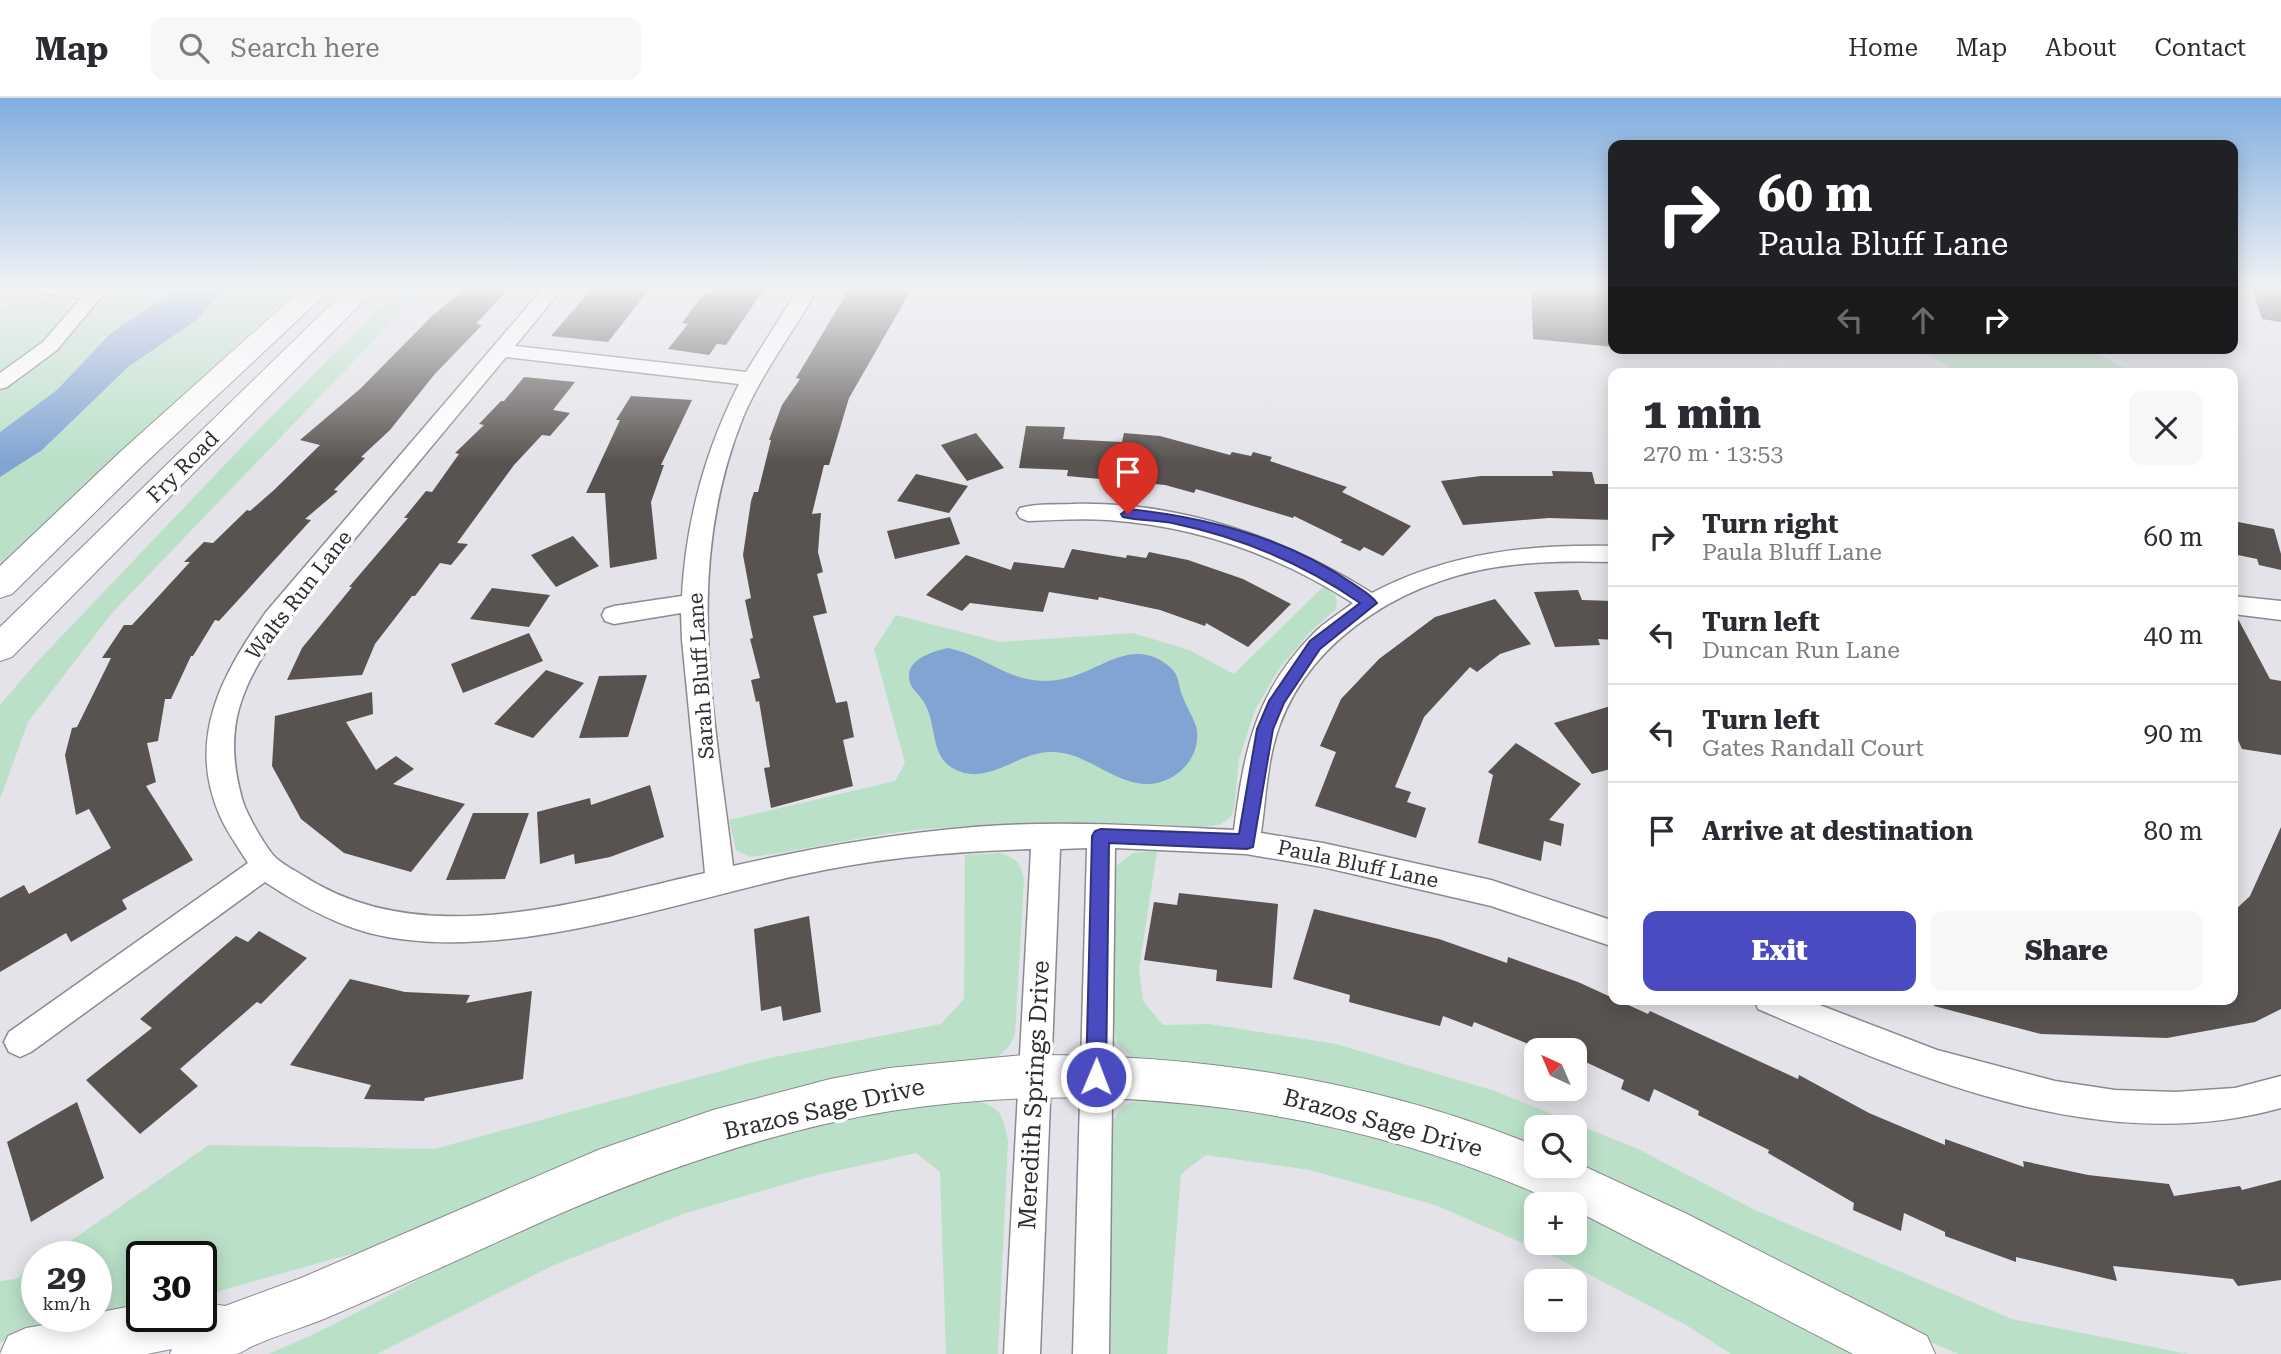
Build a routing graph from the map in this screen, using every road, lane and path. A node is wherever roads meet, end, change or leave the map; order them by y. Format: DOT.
graph roads {
  1 [pos="51,345"];
  2 [pos="257,345"];
  3 [pos="306,345"];
  4 [pos="506,345"];
  5 [pos="773,345"];
  6 [pos="501,350"];
  7 [pos="752,379"];
  8 [pos="0,383"];
  9 [pos="1028,513"];
  10 [pos="1608,554"];
  11 [pos="0,586"];
  12 [pos="692,603"];
  13 [pos="1370,603"];
  14 [pos="2238,606"];
  15 [pos="2280,610"];
  16 [pos="614,615"];
  17 [pos="0,648"];
  18 [pos="1046,836"];
  19 [pos="1101,836"];
  20 [pos="1247,842"];
  21 [pos="265,866"];
  22 [pos="720,881"];
  23 [pos="1608,932"];
  24 [pos="1783,1005"];
  25 [pos="20,1042"];
  26 [pos="1096,1077"];
  27 [pos="1035,1078"];
  28 [pos="2281,1092"];
  29 [pos="211,1343"];
  30 [pos="26,1354"];
  31 [pos="1022,1354"];
  32 [pos="1091,1354"];
  33 [pos="1909,1354"];
  1 -- 8 [label="street"];
  2 -- 11 [label="street, Fry Road"];
  3 -- 17 [label="street, Fry Road"];
  4 -- 6 [label="street, Walts Run Lane"];
  5 -- 7 [label="street, Sarah Bluff Lane"];
  6 -- 7 [label="street"];
  6 -- 21 [label="street, Walts Run Lane"];
  7 -- 12 [label="street, Sarah Bluff Lane"];
  9 -- 13 [label="street"];
  10 -- 13 [label="street"];
  12 -- 16 [label="street"];
  12 -- 22 [label="street, Sarah Bluff Lane"];
  13 -- 20 [label="street"];
  14 -- 15 [label="street"];
  18 -- 19 [label="street, Paula Bluff Lane"];
  18 -- 22 [label="street, Paula Bluff Lane"];
  18 -- 27 [label="street, Meredith Springs Drive"];
  19 -- 20 [label="street, Paula Bluff Lane"];
  19 -- 26 [label="street"];
  20 -- 23 [label="street, Paula Bluff Lane"];
  21 -- 22 [label="street, Walts Run Lane"];
  21 -- 25 [label="street"];
  24 -- 28 [label="street"];
  26 -- 27 [label="street, Brazos Sage Drive"];
  26 -- 32 [label="street"];
  26 -- 33 [label="street, Brazos Sage Drive"];
  27 -- 29 [label="street, Brazos Sage Drive"];
  27 -- 31 [label="street, Meredith Springs Drive"];
  29 -- 30 [label="street, Brazos Sage Drive"];
}
